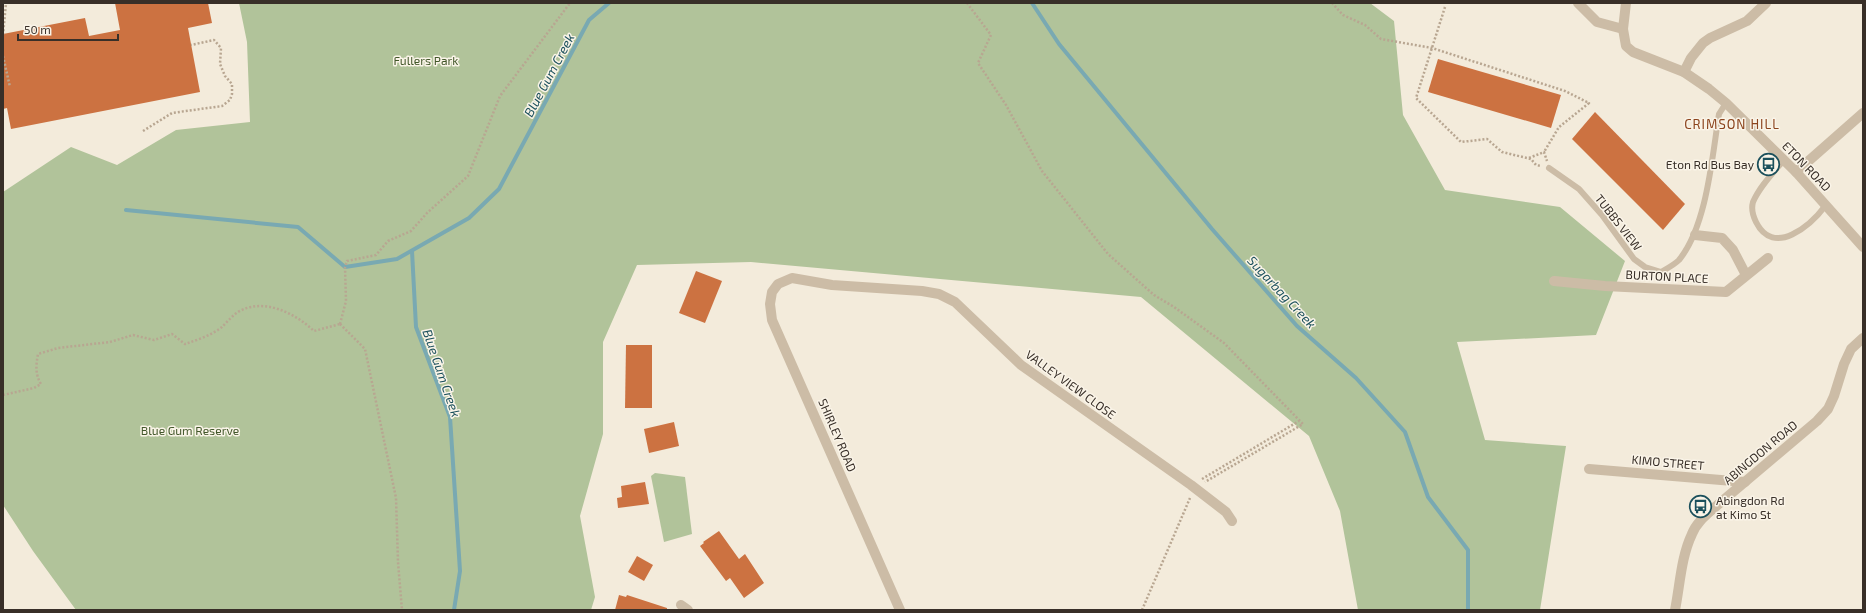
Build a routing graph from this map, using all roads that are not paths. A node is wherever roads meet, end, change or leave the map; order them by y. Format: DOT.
graph roads {
  1 [pos="1578,3"];
  2 [pos="1626,3"];
  3 [pos="1766,3"];
  4 [pos="1623,29"];
  5 [pos="1684,72"];
  6 [pos="1726,103"];
  7 [pos="1863,113"];
  8 [pos="1784,160"];
  9 [pos="1549,168"];
  10 [pos="1796,172"];
  11 [pos="1826,205"];
  12 [pos="1695,235"];
  13 [pos="1863,247"];
  14 [pos="1768,258"];
  15 [pos="1746,275"];
  16 [pos="792,278"];
  17 [pos="1554,281"];
  18 [pos="1863,338"];
  19 [pos="1589,469"];
  20 [pos="1745,482"];
  21 [pos="1232,521"];
  22 [pos="900,610"];
  23 [pos="1675,610"];
  1 -- 4 [label="street"];
  2 -- 4 [label="street"];
  3 -- 5 [label="street"];
  4 -- 5 [label="street, ETON ROAD"];
  5 -- 6 [label="street, ETON ROAD"];
  6 -- 8 [label="street, ETON ROAD"];
  6 -- 12 [label="lane, TUBBS VIEW"];
  7 -- 10 [label="street"];
  8 -- 10 [label="street, ETON ROAD"];
  8 -- 11 [label="lane"];
  9 -- 12 [label="lane, TUBBS VIEW"];
  10 -- 11 [label="street, ETON ROAD"];
  11 -- 13 [label="street, ETON ROAD"];
  12 -- 15 [label="street"];
  14 -- 15 [label="street, BURTON PLACE"];
  15 -- 17 [label="street, BURTON PLACE"];
  16 -- 21 [label="street, VALLEY VIEW CLOSE"];
  16 -- 22 [label="street, SHIRLEY ROAD"];
  18 -- 20 [label="street, ABINGDON ROAD"];
  19 -- 20 [label="street, KIMO STREET"];
  20 -- 23 [label="street, ABINGDON ROAD"];
}
